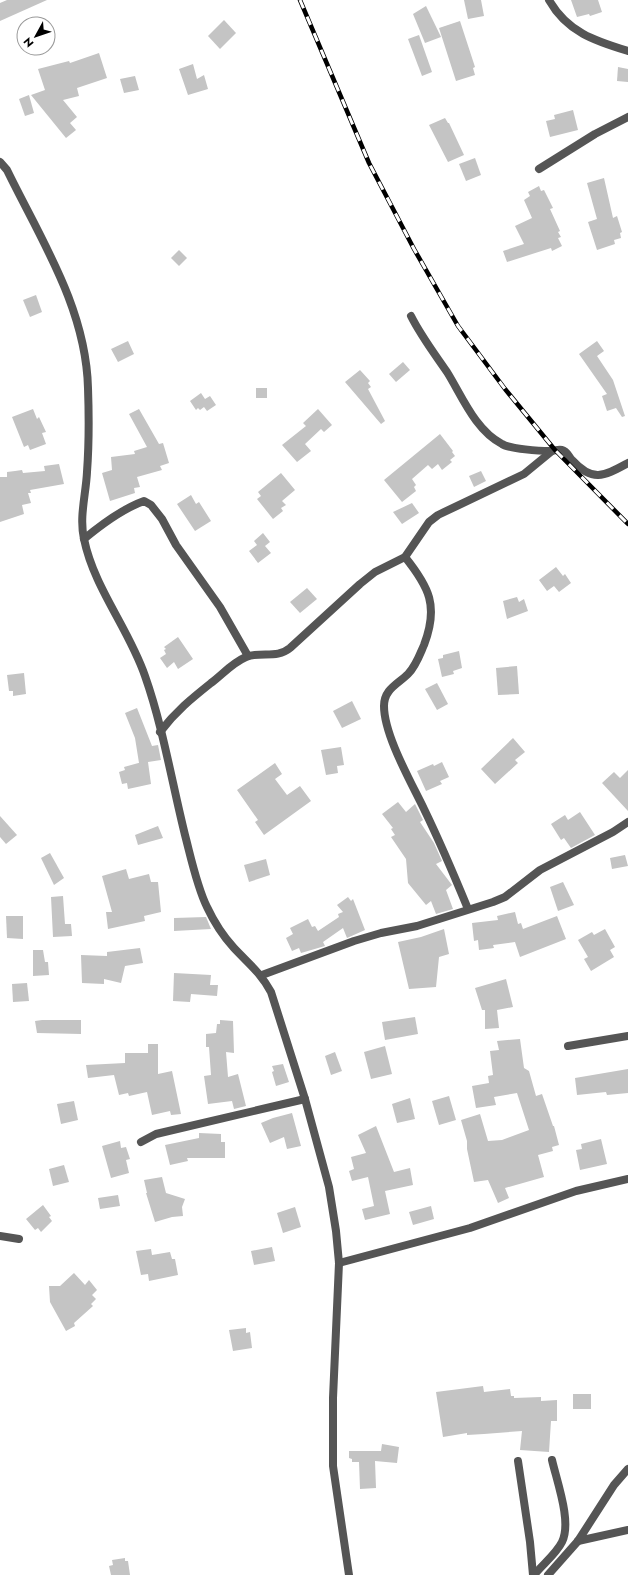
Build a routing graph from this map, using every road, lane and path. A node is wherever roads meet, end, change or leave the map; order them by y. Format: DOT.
graph roads {
  1 [pos="549,0"];
  2 [pos="628,51"];
  3 [pos="628,118"];
  4 [pos="0,162"];
  5 [pos="539,169"];
  6 [pos="411,316"];
  7 [pos="552,451"];
  8 [pos="628,463"];
  9 [pos="84,539"];
  10 [pos="404,557"];
  11 [pos="248,656"];
  12 [pos="160,732"];
  13 [pos="628,822"];
  14 [pos="468,909"];
  15 [pos="262,975"];
  16 [pos="628,1036"];
  17 [pos="568,1046"];
  18 [pos="305,1099"];
  19 [pos="141,1142"];
  20 [pos="628,1179"];
  21 [pos="0,1236"];
  22 [pos="19,1239"];
  23 [pos="340,1263"];
  24 [pos="552,1460"];
  25 [pos="518,1461"];
  26 [pos="628,1469"];
  27 [pos="628,1530"];
  28 [pos="578,1541"];
  29 [pos="349,1575"];
  30 [pos="534,1575"];
  31 [pos="548,1575"];
  1 -- 2 [label="street"];
  3 -- 5 [label="street"];
  4 -- 9 [label="street"];
  6 -- 7 [label="street"];
  7 -- 8 [label="street"];
  7 -- 10 [label="street"];
  9 -- 11 [label="street"];
  9 -- 12 [label="street"];
  10 -- 11 [label="street"];
  10 -- 14 [label="street"];
  11 -- 12 [label="street"];
  12 -- 15 [label="street"];
  13 -- 14 [label="street"];
  14 -- 15 [label="street"];
  15 -- 18 [label="street"];
  16 -- 17 [label="street"];
  18 -- 19 [label="street"];
  18 -- 23 [label="street"];
  20 -- 23 [label="street"];
  21 -- 22 [label="street"];
  23 -- 29 [label="street"];
  24 -- 30 [label="street"];
  25 -- 30 [label="street"];
  26 -- 28 [label="street"];
  27 -- 28 [label="street"];
  28 -- 31 [label="street"];
}
